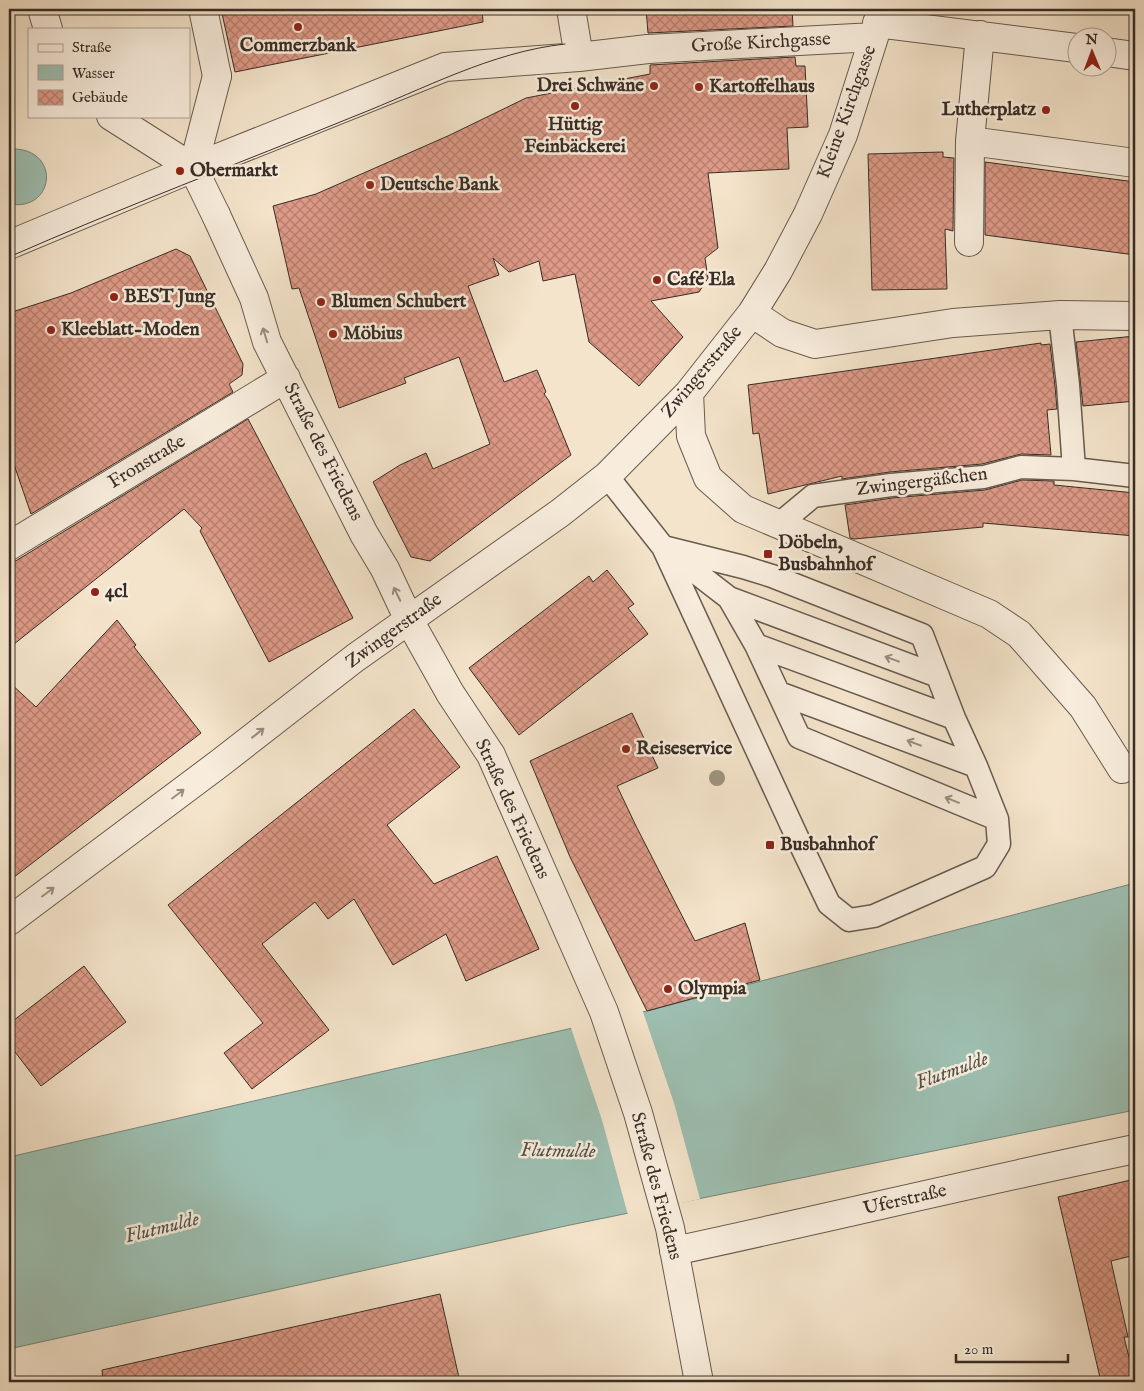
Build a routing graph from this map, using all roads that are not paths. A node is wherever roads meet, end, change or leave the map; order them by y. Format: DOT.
graph roads {
  1 [pos="42,9"];
  2 [pos="203,9"];
  3 [pos="571,9"];
  4 [pos="877,23"];
  5 [pos="48,28"];
  6 [pos="980,35"];
  7 [pos="1066,47"];
  8 [pos="1116,53"];
  9 [pos="1135,56"];
  10 [pos="579,57"];
  11 [pos="114,118"];
  12 [pos="970,141"];
  13 [pos="1135,163"];
  14 [pos="194,168"];
  15 [pos="808,214"];
  16 [pos="969,242"];
  17 [pos="9,246"];
  18 [pos="752,313"];
  19 [pos="1060,315"];
  20 [pos="1135,316"];
  21 [pos="286,378"];
  22 [pos="689,393"];
  23 [pos="1074,469"];
  24 [pos="607,476"];
  25 [pos="1135,476"];
  26 [pos="778,525"];
  27 [pos="9,546"];
  28 [pos="663,547"];
  29 [pos="729,598"];
  30 [pos="409,620"];
  31 [pos="756,645"];
  32 [pos="938,676"];
  33 [pos="779,693"];
  34 [pos="954,718"];
  35 [pos="976,766"];
  36 [pos="1122,769"];
  37 [pos="997,819"];
  38 [pos="9,921"];
  39 [pos="1135,1149"];
  40 [pos="674,1250"];
  41 [pos="699,1382"];
  1 -- 5 [label="street"];
  2 -- 14 [label="street"];
  3 -- 10 [label="street"];
  4 -- 6 [label="street"];
  4 -- 10 [label="street, Große Kirchgasse"];
  4 -- 15 [label="street, Kleine Kirchgasse"];
  6 -- 7 [label="street"];
  6 -- 12 [label="street"];
  8 -- 9 [label="street"];
  10 -- 14 [label="street"];
  11 -- 14 [label="street"];
  12 -- 13 [label="street"];
  12 -- 16 [label="street"];
  14 -- 17 [label="street"];
  21 -- 14 [label="street, Straße des Friedens, one-way"];
  15 -- 18 [label="street, Zwingerstraße"];
  18 -- 19 [label="street, Zwingerstraße"];
  18 -- 22 [label="street, Zwingerstraße"];
  19 -- 20 [label="street, Zwingerstraße"];
  19 -- 23 [label="lane"];
  21 -- 27 [label="street, Fronstraße"];
  30 -- 21 [label="street, Straße des Friedens, one-way"];
  22 -- 24 [label="street, Zwingerstraße"];
  22 -- 26 [label="street"];
  23 -- 25 [label="lane, Zwingergäßchen"];
  23 -- 26 [label="lane, Zwingergäßchen"];
  24 -- 28 [label="lane"];
  24 -- 30 [label="street, Zwingerstraße"];
  26 -- 36 [label="street"];
  28 -- 29 [label="lane"];
  28 -- 32 [label="lane"];
  28 -- 37 [label="lane"];
  29 -- 31 [label="lane"];
  32 -- 29 [label="lane, one-way"];
  38 -- 30 [label="street, Zwingerstraße, one-way"];
  30 -- 40 [label="street, Straße des Friedens"];
  31 -- 33 [label="lane"];
  31 -- 34 [label="lane"];
  32 -- 34 [label="lane"];
  35 -- 33 [label="lane, one-way"];
  37 -- 33 [label="lane, one-way"];
  34 -- 35 [label="lane"];
  35 -- 37 [label="lane"];
  39 -- 40 [label="street, Uferstraße"];
  40 -- 41 [label="street, Straße des Friedens"];
}
